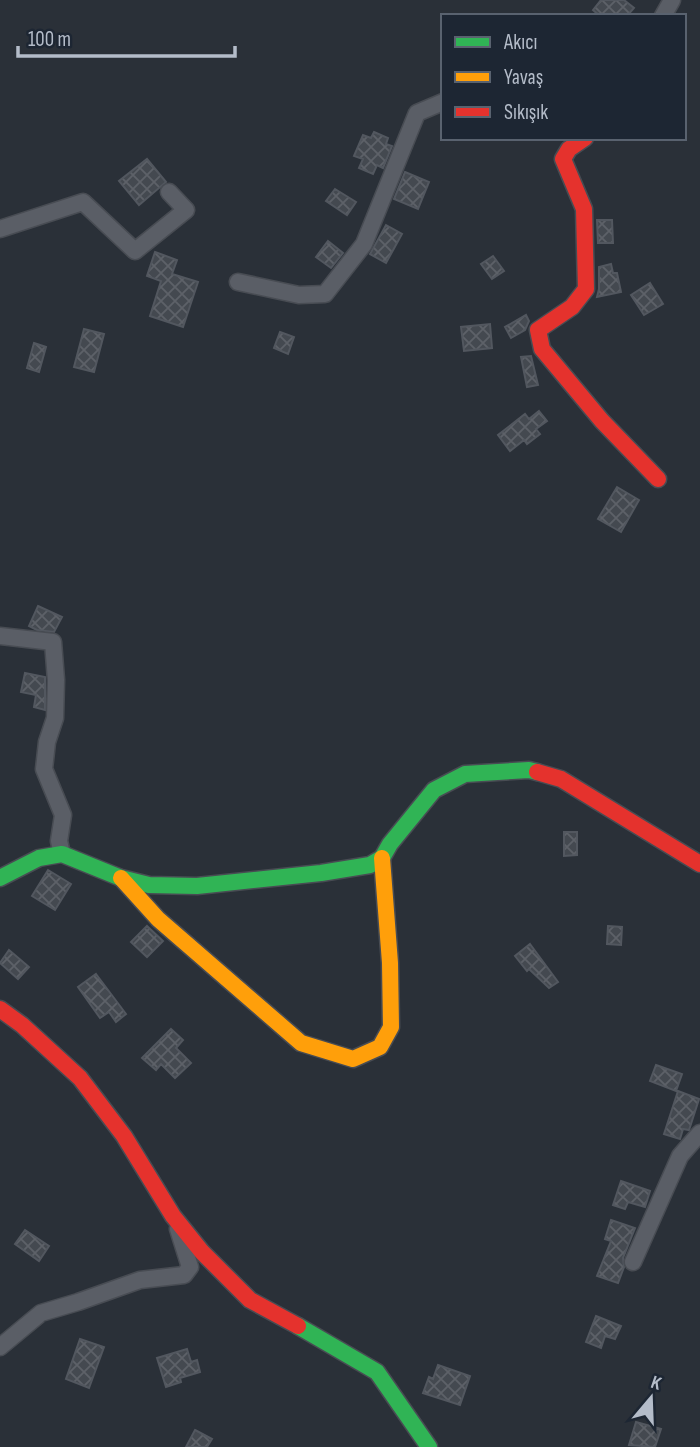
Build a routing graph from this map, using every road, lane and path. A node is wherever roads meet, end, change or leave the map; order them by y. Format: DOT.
graph roads {
  1 [pos="441,103"];
  2 [pos="582,140"];
  3 [pos="169,192"];
  4 [pos="0,229"];
  5 [pos="238,282"];
  6 [pos="658,478"];
  7 [pos="0,636"];
  8 [pos="62,854"];
  9 [pos="382,858"];
  10 [pos="700,864"];
  11 [pos="0,878"];
  12 [pos="121,878"];
  13 [pos="0,1009"];
  14 [pos="700,1133"];
  15 [pos="173,1216"];
  16 [pos="633,1262"];
  17 [pos="0,1347"];
  18 [pos="429,1447"];
  1 -- 5 [label="street"];
  2 -- 6 [label="street"];
  3 -- 4 [label="street"];
  7 -- 8 [label="street"];
  8 -- 11 [label="street"];
  8 -- 12 [label="street"];
  9 -- 10 [label="street"];
  9 -- 12 [label="street"];
  9 -- 12 [label="street"];
  13 -- 15 [label="street"];
  14 -- 16 [label="street"];
  15 -- 17 [label="street"];
  15 -- 18 [label="street"];
}
